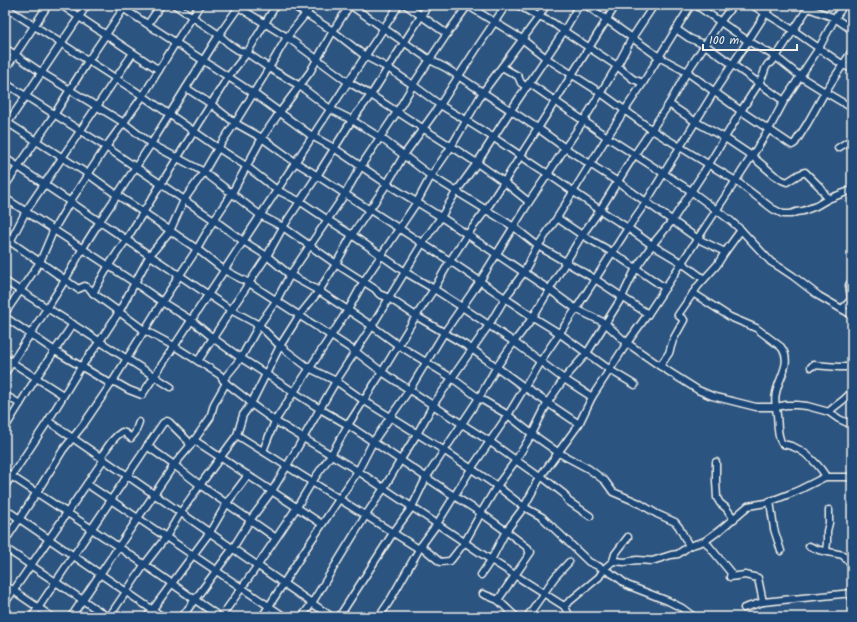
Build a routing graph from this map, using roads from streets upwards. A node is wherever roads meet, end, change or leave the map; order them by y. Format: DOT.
graph roads {
  1 [pos="48,5"];
  2 [pos="61,5"];
  3 [pos="87,5"];
  4 [pos="161,5"];
  5 [pos="174,5"];
  6 [pos="200,5"];
  7 [pos="276,5"];
  8 [pos="292,5"];
  9 [pos="313,5"];
  10 [pos="350,5"];
  11 [pos="399,5"];
  12 [pos="406,5"];
  13 [pos="428,5"];
  14 [pos="468,5"];
  15 [pos="506,5"];
  16 [pos="518,5"];
  17 [pos="546,5"];
  18 [pos="579,5"];
  19 [pos="586,5"];
  20 [pos="616,5"];
  21 [pos="654,5"];
  22 [pos="690,5"];
  23 [pos="696,5"];
  24 [pos="733,5"];
  25 [pos="752,5"];
  26 [pos="771,5"];
  27 [pos="844,5"];
  28 [pos="123,6"];
  29 [pos="238,6"];
  30 [pos="808,6"];
  31 [pos="6,8"];
  32 [pos="306,13"];
  33 [pos="766,14"];
  34 [pos="422,16"];
  35 [pos="79,17"];
  36 [pos="192,17"];
  37 [pos="539,17"];
  38 [pos="835,18"];
  39 [pos="606,20"];
  40 [pos="495,22"];
  41 [pos="720,22"];
  42 [pos="265,23"];
  43 [pos="148,24"];
  44 [pos="34,26"];
  45 [pos="383,28"];
  46 [pos="676,29"];
  47 [pos="792,30"];
  48 [pos="852,30"];
  49 [pos="332,31"];
  50 [pos="564,31"];
  51 [pos="447,34"];
  52 [pos="106,35"];
  53 [pos="219,35"];
  54 [pos="287,37"];
  55 [pos="632,38"];
  56 [pos="522,39"];
  57 [pos="748,41"];
  58 [pos="176,42"];
  59 [pos="405,42"];
  60 [pos="61,44"];
  61 [pos="704,45"];
  62 [pos="5,48"];
  63 [pos="590,48"];
  64 [pos="819,48"];
  65 [pos="852,51"];
  66 [pos="247,52"];
  67 [pos="133,53"];
  68 [pos="15,55"];
  69 [pos="365,56"];
  70 [pos="659,57"];
  71 [pos="776,57"];
  72 [pos="546,58"];
  73 [pos="317,59"];
  74 [pos="430,60"];
  75 [pos="88,61"];
  76 [pos="204,61"];
  77 [pos="732,65"];
  78 [pos="617,66"];
  79 [pos="843,66"];
  80 [pos="502,67"];
  81 [pos="269,68"];
  82 [pos="388,68"];
  83 [pos="5,70"];
  84 [pos="159,70"];
  85 [pos="852,70"];
  86 [pos="687,72"];
  87 [pos="42,73"];
  88 [pos="572,75"];
  89 [pos="228,76"];
  90 [pos="458,77"];
  91 [pos="801,77"];
  92 [pos="116,79"];
  93 [pos="348,82"];
  94 [pos="5,83"];
  95 [pos="643,83"];
  96 [pos="759,83"];
  97 [pos="413,85"];
  98 [pos="528,85"];
  99 [pos="300,86"];
  100 [pos="186,88"];
  101 [pos="70,90"];
  102 [pos="483,92"];
  103 [pos="714,92"];
  104 [pos="825,92"];
  105 [pos="253,93"];
  106 [pos="601,93"];
  107 [pos="371,95"];
  108 [pos="25,96"];
  109 [pos="143,96"];
  110 [pos="556,101"];
  111 [pos="784,102"];
  112 [pos="211,104"];
  113 [pos="669,104"];
  114 [pos="440,105"];
  115 [pos="97,106"];
  116 [pos="852,108"];
  117 [pos="330,109"];
  118 [pos="511,110"];
  119 [pos="625,110"];
  120 [pos="740,111"];
  121 [pos="280,112"];
  122 [pos="398,112"];
  123 [pos="54,115"];
  124 [pos="170,115"];
  125 [pos="352,120"];
  126 [pos="584,120"];
  127 [pos="468,121"];
  128 [pos="696,122"];
  129 [pos="124,123"];
  130 [pos="235,123"];
  131 [pos="6,124"];
  132 [pos="423,129"];
  133 [pos="539,129"];
  134 [pos="769,129"];
  135 [pos="652,130"];
  136 [pos="80,131"];
  137 [pos="194,132"];
  138 [pos="312,136"];
  139 [pos="607,137"];
  140 [pos="262,138"];
  141 [pos="381,138"];
  142 [pos="494,138"];
  143 [pos="725,138"];
  144 [pos="852,139"];
  145 [pos="36,141"];
  146 [pos="151,144"];
  147 [pos="106,147"];
  148 [pos="451,147"];
  149 [pos="681,147"];
  150 [pos="218,148"];
  151 [pos="334,148"];
  152 [pos="565,148"];
  153 [pos="838,148"];
  154 [pos="635,154"];
  155 [pos="404,155"];
  156 [pos="521,156"];
  157 [pos="752,156"];
  158 [pos="5,158"];
  159 [pos="62,158"];
  160 [pos="178,158"];
  161 [pos="295,162"];
  162 [pos="477,164"];
  163 [pos="708,164"];
  164 [pos="590,165"];
  165 [pos="246,166"];
  166 [pos="361,166"];
  167 [pos="18,167"];
  168 [pos="135,168"];
  169 [pos="204,172"];
  170 [pos="664,173"];
  171 [pos="88,174"];
  172 [pos="548,174"];
  173 [pos="317,176"];
  174 [pos="431,176"];
  175 [pos="736,181"];
  176 [pos="504,182"];
  177 [pos="618,182"];
  178 [pos="160,184"];
  179 [pos="387,184"];
  180 [pos="44,185"];
  181 [pos="5,186"];
  182 [pos="277,190"];
  183 [pos="852,190"];
  184 [pos="573,191"];
  185 [pos="691,191"];
  186 [pos="456,192"];
  187 [pos="232,193"];
  188 [pos="345,194"];
  189 [pos="117,195"];
  190 [pos="5,198"];
  191 [pos="828,199"];
  192 [pos="184,200"];
  193 [pos="70,202"];
  194 [pos="301,202"];
  195 [pos="417,202"];
  196 [pos="529,202"];
  197 [pos="646,202"];
  198 [pos="369,210"];
  199 [pos="486,210"];
  200 [pos="600,210"];
  201 [pos="717,210"];
  202 [pos="26,212"];
  203 [pos="143,212"];
  204 [pos="260,215"];
  205 [pos="441,217"];
  206 [pos="557,218"];
  207 [pos="214,220"];
  208 [pos="328,220"];
  209 [pos="672,221"];
  210 [pos="100,222"];
  211 [pos="283,227"];
  212 [pos="514,227"];
  213 [pos="628,228"];
  214 [pos="399,229"];
  215 [pos="54,230"];
  216 [pos="741,230"];
  217 [pos="170,231"];
  218 [pos="352,235"];
  219 [pos="467,235"];
  220 [pos="582,235"];
  221 [pos="698,239"];
  222 [pos="8,240"];
  223 [pos="126,240"];
  224 [pos="243,241"];
  225 [pos="422,244"];
  226 [pos="652,245"];
  227 [pos="310,246"];
  228 [pos="538,246"];
  229 [pos="83,248"];
  230 [pos="197,249"];
  231 [pos="612,252"];
  232 [pos="725,252"];
  233 [pos="497,254"];
  234 [pos="150,255"];
  235 [pos="267,256"];
  236 [pos="381,256"];
  237 [pos="450,261"];
  238 [pos="40,262"];
  239 [pos="566,262"];
  240 [pos="682,263"];
  241 [pos="336,264"];
  242 [pos="109,265"];
  243 [pos="636,268"];
  244 [pos="224,270"];
  245 [pos="405,272"];
  246 [pos="524,272"];
  247 [pos="180,275"];
  248 [pos="290,275"];
  249 [pos="596,279"];
  250 [pos="704,279"];
  251 [pos="5,280"];
  252 [pos="65,280"];
  253 [pos="364,281"];
  254 [pos="480,281"];
  255 [pos="852,281"];
  256 [pos="135,283"];
  257 [pos="249,283"];
  258 [pos="665,288"];
  259 [pos="434,289"];
  260 [pos="20,290"];
  261 [pos="550,290"];
  262 [pos="319,291"];
  263 [pos="693,293"];
  264 [pos="93,294"];
  265 [pos="208,294"];
  266 [pos="622,297"];
  267 [pos="389,298"];
  268 [pos="505,298"];
  269 [pos="276,301"];
  270 [pos="162,302"];
  271 [pos="462,307"];
  272 [pos="48,308"];
  273 [pos="576,309"];
  274 [pos="842,309"];
  275 [pos="231,310"];
  276 [pos="348,310"];
  277 [pos="119,312"];
  278 [pos="5,313"];
  279 [pos="648,314"];
  280 [pos="852,315"];
  281 [pos="299,316"];
  282 [pos="416,316"];
  283 [pos="5,317"];
  284 [pos="533,317"];
  285 [pos="191,320"];
  286 [pos="73,324"];
  287 [pos="605,324"];
  288 [pos="259,325"];
  289 [pos="489,325"];
  290 [pos="372,326"];
  291 [pos="144,330"];
  292 [pos="444,333"];
  293 [pos="559,333"];
  294 [pos="30,335"];
  295 [pos="331,336"];
  296 [pos="214,338"];
  297 [pos="100,341"];
  298 [pos="514,342"];
  299 [pos="627,343"];
  300 [pos="398,345"];
  301 [pos="174,346"];
  302 [pos="280,346"];
  303 [pos="472,349"];
  304 [pos="55,351"];
  305 [pos="356,352"];
  306 [pos="587,353"];
  307 [pos="5,358"];
  308 [pos="127,358"];
  309 [pos="241,358"];
  310 [pos="198,361"];
  311 [pos="427,362"];
  312 [pos="540,362"];
  313 [pos="11,363"];
  314 [pos="660,366"];
  315 [pos="852,366"];
  316 [pos="81,367"];
  317 [pos="811,367"];
  318 [pos="309,368"];
  319 [pos="496,368"];
  320 [pos="610,370"];
  321 [pos="382,372"];
  322 [pos="5,373"];
  323 [pos="266,374"];
  324 [pos="154,376"];
  325 [pos="36,378"];
  326 [pos="452,378"];
  327 [pos="564,379"];
  328 [pos="225,381"];
  329 [pos="336,381"];
  330 [pos="112,383"];
  331 [pos="635,385"];
  332 [pos="171,387"];
  333 [pos="524,387"];
  334 [pos="410,389"];
  335 [pos="852,390"];
  336 [pos="294,392"];
  337 [pos="5,395"];
  338 [pos="64,395"];
  339 [pos="592,397"];
  340 [pos="479,398"];
  341 [pos="363,400"];
  342 [pos="548,402"];
  343 [pos="20,404"];
  344 [pos="251,404"];
  345 [pos="433,405"];
  346 [pos="776,407"];
  347 [pos="320,409"];
  348 [pos="828,412"];
  349 [pos="508,415"];
  350 [pos="391,417"];
  351 [pos="48,421"];
  352 [pos="275,421"];
  353 [pos="139,422"];
  354 [pos="462,424"];
  355 [pos="579,424"];
  356 [pos="348,425"];
  357 [pos="852,425"];
  358 [pos="5,428"];
  359 [pos="418,434"];
  360 [pos="532,434"];
  361 [pos="237,435"];
  362 [pos="73,437"];
  363 [pos="303,439"];
  364 [pos="373,442"];
  365 [pos="489,442"];
  366 [pos="192,443"];
  367 [pos="147,446"];
  368 [pos="444,451"];
  369 [pos="263,452"];
  370 [pos="559,452"];
  371 [pos="331,455"];
  372 [pos="220,457"];
  373 [pos="102,458"];
  374 [pos="516,460"];
  375 [pos="400,461"];
  376 [pos="716,462"];
  377 [pos="174,465"];
  378 [pos="287,466"];
  379 [pos="471,469"];
  380 [pos="358,471"];
  381 [pos="5,472"];
  382 [pos="127,475"];
  383 [pos="248,475"];
  384 [pos="11,476"];
  385 [pos="541,477"];
  386 [pos="826,477"];
  387 [pos="852,477"];
  388 [pos="426,478"];
  389 [pos="312,482"];
  390 [pos="87,484"];
  391 [pos="200,485"];
  392 [pos="5,486"];
  393 [pos="498,486"];
  394 [pos="384,488"];
  395 [pos="272,491"];
  396 [pos="37,492"];
  397 [pos="155,494"];
  398 [pos="454,496"];
  399 [pos="339,499"];
  400 [pos="111,500"];
  401 [pos="770,501"];
  402 [pos="226,504"];
  403 [pos="412,507"];
  404 [pos="524,507"];
  405 [pos="297,508"];
  406 [pos="5,509"];
  407 [pos="829,510"];
  408 [pos="181,512"];
  409 [pos="67,513"];
  410 [pos="480,513"];
  411 [pos="366,515"];
  412 [pos="590,516"];
  413 [pos="138,518"];
  414 [pos="19,519"];
  415 [pos="734,519"];
  416 [pos="251,520"];
  417 [pos="322,524"];
  418 [pos="437,524"];
  419 [pos="91,529"];
  420 [pos="506,531"];
  421 [pos="210,532"];
  422 [pos="393,533"];
  423 [pos="166,537"];
  424 [pos="628,537"];
  425 [pos="276,538"];
  426 [pos="49,539"];
  427 [pos="5,541"];
  428 [pos="705,541"];
  429 [pos="465,542"];
  430 [pos="689,546"];
  431 [pos="809,546"];
  432 [pos="119,547"];
  433 [pos="5,548"];
  434 [pos="233,548"];
  435 [pos="420,548"];
  436 [pos="781,551"];
  437 [pos="826,551"];
  438 [pos="73,555"];
  439 [pos="193,555"];
  440 [pos="491,560"];
  441 [pos="613,561"];
  442 [pos="569,562"];
  443 [pos="852,563"];
  444 [pos="145,564"];
  445 [pos="31,565"];
  446 [pos="258,566"];
  447 [pos="604,569"];
  448 [pos="216,571"];
  449 [pos="100,574"];
  450 [pos="481,574"];
  451 [pos="515,575"];
  452 [pos="56,581"];
  453 [pos="172,583"];
  454 [pos="284,584"];
  455 [pos="5,585"];
  456 [pos="242,588"];
  457 [pos="14,591"];
  458 [pos="126,592"];
  459 [pos="544,592"];
  460 [pos="852,593"];
  461 [pos="483,594"];
  462 [pos="83,600"];
  463 [pos="194,600"];
  464 [pos="498,600"];
  465 [pos="763,602"];
  466 [pos="5,603"];
  467 [pos="312,603"];
  468 [pos="269,606"];
  469 [pos="564,606"];
  470 [pos="38,607"];
  471 [pos="744,608"];
  472 [pos="152,610"];
  473 [pos="852,610"];
  474 [pos="32,617"];
  475 [pos="52,617"];
  476 [pos="71,617"];
  477 [pos="108,617"];
  478 [pos="146,617"];
  479 [pos="163,617"];
  480 [pos="182,617"];
  481 [pos="221,617"];
  482 [pos="262,617"];
  483 [pos="285,617"];
  484 [pos="302,617"];
  485 [pos="332,617"];
  486 [pos="340,617"];
  487 [pos="379,617"];
  488 [pos="516,617"];
  489 [pos="527,617"];
  490 [pos="570,617"];
  491 [pos="694,617"];
  1 -- 44 [label="street"];
  2 -- 35 [label="street"];
  3 -- 35 [label="street"];
  4 -- 43 [label="street"];
  5 -- 36 [label="street"];
  6 -- 36 [label="street"];
  7 -- 42 [label="street"];
  8 -- 32 [label="street"];
  9 -- 32 [label="street"];
  10 -- 45 [label="street"];
  10 -- 49 [label="street"];
  11 -- 45 [label="street"];
  12 -- 34 [label="street"];
  13 -- 34 [label="street"];
  14 -- 40 [label="street"];
  14 -- 51 [label="street"];
  15 -- 40 [label="street"];
  16 -- 37 [label="street"];
  17 -- 37 [label="street"];
  18 -- 50 [label="street"];
  19 -- 39 [label="street"];
  20 -- 39 [label="street"];
  21 -- 55 [label="street"];
  22 -- 46 [label="street"];
  23 -- 41 [label="street"];
  24 -- 41 [label="street"];
  25 -- 33 [label="street"];
  26 -- 33 [label="street"];
  27 -- 38 [label="street"];
  28 -- 43 [label="street"];
  28 -- 52 [label="street"];
  29 -- 42 [label="street"];
  29 -- 53 [label="street"];
  30 -- 38 [label="street"];
  30 -- 47 [label="street"];
  31 -- 44 [label="street"];
  32 -- 49 [label="street"];
  32 -- 54 [label="street"];
  33 -- 47 [label="street"];
  33 -- 57 [label="street"];
  34 -- 51 [label="street"];
  34 -- 59 [label="street"];
  35 -- 52 [label="street"];
  35 -- 60 [label="street"];
  36 -- 53 [label="street"];
  36 -- 58 [label="street"];
  37 -- 50 [label="street"];
  37 -- 56 [label="street"];
  38 -- 48 [label="street"];
  38 -- 64 [label="street"];
  39 -- 55 [label="street"];
  39 -- 63 [label="street"];
  40 -- 56 [label="street"];
  40 -- 90 [label="street"];
  41 -- 57 [label="street"];
  41 -- 61 [label="street"];
  42 -- 54 [label="street"];
  42 -- 66 [label="street"];
  43 -- 58 [label="street"];
  44 -- 60 [label="street"];
  44 -- 68 [label="street"];
  45 -- 59 [label="street"];
  45 -- 69 [label="street"];
  46 -- 61 [label="street"];
  46 -- 70 [label="street"];
  47 -- 64 [label="street"];
  47 -- 71 [label="street"];
  49 -- 69 [label="street"];
  49 -- 73 [label="street"];
  50 -- 63 [label="street"];
  50 -- 72 [label="street"];
  51 -- 74 [label="street"];
  52 -- 67 [label="street"];
  52 -- 75 [label="street"];
  53 -- 66 [label="street"];
  53 -- 76 [label="street"];
  54 -- 73 [label="street"];
  54 -- 81 [label="street"];
  55 -- 70 [label="street"];
  55 -- 78 [label="street"];
  56 -- 72 [label="street"];
  56 -- 80 [label="street"];
  57 -- 71 [label="street"];
  57 -- 77 [label="street"];
  58 -- 76 [label="street"];
  58 -- 84 [label="street"];
  59 -- 74 [label="street"];
  59 -- 82 [label="street"];
  60 -- 75 [label="street"];
  60 -- 87 [label="street"];
  61 -- 77 [label="street"];
  61 -- 86 [label="street"];
  62 -- 68 [label="street"];
  63 -- 78 [label="street"];
  63 -- 88 [label="street"];
  64 -- 79 [label="street"];
  64 -- 91 [label="street"];
  65 -- 79 [label="street"];
  66 -- 81 [label="street"];
  66 -- 89 [label="street"];
  67 -- 84 [label="street"];
  67 -- 92 [label="street"];
  68 -- 83 [label="street"];
  68 -- 87 [label="street"];
  69 -- 82 [label="street"];
  69 -- 93 [label="street"];
  70 -- 86 [label="street"];
  70 -- 95 [label="street"];
  71 -- 91 [label="street"];
  71 -- 96 [label="street"];
  72 -- 88 [label="street"];
  72 -- 98 [label="street"];
  73 -- 93 [label="street"];
  73 -- 99 [label="street"];
  74 -- 90 [label="street"];
  74 -- 97 [label="street"];
  75 -- 92 [label="street"];
  75 -- 101 [label="street"];
  76 -- 89 [label="street"];
  76 -- 100 [label="street"];
  77 -- 96 [label="street"];
  77 -- 103 [label="street"];
  78 -- 95 [label="street"];
  78 -- 106 [label="street"];
  79 -- 85 [label="street"];
  79 -- 104 [label="street"];
  80 -- 98 [label="street"];
  80 -- 102 [label="street"];
  81 -- 99 [label="street"];
  81 -- 105 [label="street"];
  82 -- 97 [label="street"];
  82 -- 107 [label="street"];
  84 -- 109 [label="street"];
  86 -- 103 [label="street"];
  86 -- 113 [label="street"];
  87 -- 101 [label="street"];
  87 -- 108 [label="street"];
  88 -- 106 [label="street"];
  88 -- 110 [label="street"];
  89 -- 105 [label="street"];
  89 -- 112 [label="street"];
  90 -- 102 [label="street"];
  90 -- 114 [label="street"];
  91 -- 104 [label="street"];
  91 -- 111 [label="street"];
  92 -- 109 [label="street"];
  92 -- 115 [label="street"];
  93 -- 107 [label="street"];
  93 -- 117 [label="street"];
  94 -- 108 [label="street"];
  95 -- 119 [label="street"];
  96 -- 111 [label="street"];
  96 -- 120 [label="street"];
  97 -- 114 [label="street"];
  97 -- 122 [label="street"];
  98 -- 110 [label="street"];
  98 -- 118 [label="street"];
  99 -- 117 [label="street"];
  99 -- 121 [label="street"];
  100 -- 112 [label="street"];
  100 -- 124 [label="street"];
  101 -- 115 [label="street"];
  101 -- 123 [label="street"];
  102 -- 118 [label="street"];
  102 -- 127 [label="street"];
  103 -- 120 [label="street"];
  103 -- 128 [label="street"];
  104 -- 116 [label="street"];
  104 -- 134 [label="street"];
  105 -- 121 [label="street"];
  105 -- 130 [label="street"];
  106 -- 119 [label="street"];
  106 -- 126 [label="street"];
  107 -- 122 [label="street"];
  107 -- 125 [label="street"];
  108 -- 123 [label="street"];
  108 -- 131 [label="street"];
  109 -- 124 [label="street"];
  109 -- 129 [label="street"];
  110 -- 126 [label="street"];
  110 -- 133 [label="street"];
  111 -- 134 [label="street"];
  112 -- 130 [label="street"];
  112 -- 137 [label="street"];
  113 -- 128 [label="street"];
  113 -- 135 [label="street"];
  114 -- 127 [label="street"];
  114 -- 132 [label="street"];
  115 -- 129 [label="street"];
  115 -- 136 [label="street"];
  117 -- 125 [label="street"];
  117 -- 138 [label="street"];
  118 -- 133 [label="street"];
  118 -- 142 [label="street"];
  119 -- 135 [label="street"];
  119 -- 139 [label="street"];
  120 -- 134 [label="street"];
  120 -- 143 [label="street"];
  121 -- 138 [label="street"];
  121 -- 140 [label="street"];
  122 -- 132 [label="street"];
  122 -- 141 [label="street"];
  123 -- 136 [label="street"];
  123 -- 145 [label="street"];
  124 -- 137 [label="street"];
  124 -- 146 [label="street"];
  125 -- 141 [label="street"];
  125 -- 151 [label="street"];
  126 -- 139 [label="street"];
  126 -- 152 [label="street"];
  127 -- 142 [label="street"];
  127 -- 148 [label="street"];
  128 -- 143 [label="street"];
  128 -- 149 [label="street"];
  129 -- 146 [label="street"];
  129 -- 147 [label="street"];
  130 -- 140 [label="street"];
  130 -- 150 [label="street"];
  131 -- 145 [label="street"];
  132 -- 148 [label="street"];
  132 -- 155 [label="street"];
  133 -- 152 [label="street"];
  133 -- 156 [label="street"];
  134 -- 157 [label="street"];
  135 -- 149 [label="street"];
  135 -- 154 [label="street"];
  136 -- 147 [label="street"];
  136 -- 159 [label="street"];
  137 -- 150 [label="street"];
  137 -- 160 [label="street"];
  138 -- 151 [label="street"];
  138 -- 161 [label="street"];
  139 -- 154 [label="street"];
  139 -- 164 [label="street"];
  140 -- 161 [label="street"];
  140 -- 165 [label="street"];
  141 -- 155 [label="street"];
  141 -- 166 [label="street"];
  142 -- 156 [label="street"];
  142 -- 162 [label="street"];
  143 -- 157 [label="street"];
  143 -- 163 [label="street"];
  144 -- 153 [label="street"];
  145 -- 159 [label="street"];
  145 -- 167 [label="street"];
  146 -- 160 [label="street"];
  146 -- 168 [label="street"];
  147 -- 168 [label="street"];
  147 -- 171 [label="street"];
  148 -- 162 [label="street"];
  148 -- 174 [label="street"];
  149 -- 163 [label="street"];
  149 -- 170 [label="street"];
  150 -- 165 [label="street"];
  150 -- 169 [label="street"];
  151 -- 166 [label="street"];
  151 -- 173 [label="street"];
  152 -- 164 [label="street"];
  152 -- 172 [label="street"];
  154 -- 170 [label="street"];
  154 -- 177 [label="street"];
  155 -- 174 [label="street"];
  155 -- 179 [label="street"];
  156 -- 172 [label="street"];
  156 -- 176 [label="street"];
  157 -- 175 [label="street"];
  157 -- 191 [label="street"];
  158 -- 167 [label="street"];
  159 -- 171 [label="street"];
  159 -- 180 [label="street"];
  160 -- 169 [label="street"];
  160 -- 178 [label="street"];
  161 -- 173 [label="street"];
  161 -- 182 [label="street"];
  162 -- 176 [label="street"];
  162 -- 186 [label="street"];
  163 -- 175 [label="street"];
  163 -- 185 [label="street"];
  164 -- 177 [label="street"];
  164 -- 184 [label="street"];
  165 -- 182 [label="street"];
  165 -- 187 [label="street"];
  166 -- 179 [label="street"];
  166 -- 188 [label="street"];
  167 -- 180 [label="street"];
  167 -- 181 [label="street"];
  168 -- 178 [label="street"];
  168 -- 189 [label="street"];
  169 -- 187 [label="street"];
  169 -- 192 [label="street"];
  170 -- 185 [label="street"];
  170 -- 197 [label="street"];
  171 -- 189 [label="street"];
  171 -- 193 [label="street"];
  172 -- 184 [label="street"];
  172 -- 196 [label="street"];
  173 -- 188 [label="street"];
  173 -- 194 [label="street"];
  174 -- 186 [label="street"];
  174 -- 195 [label="street"];
  175 -- 191 [label="street"];
  175 -- 201 [label="street"];
  176 -- 196 [label="street"];
  176 -- 199 [label="street"];
  177 -- 197 [label="street"];
  177 -- 200 [label="street"];
  178 -- 192 [label="street"];
  178 -- 203 [label="street"];
  179 -- 195 [label="street"];
  179 -- 198 [label="street"];
  180 -- 193 [label="street"];
  180 -- 202 [label="street"];
  182 -- 194 [label="street"];
  182 -- 204 [label="street"];
  183 -- 191 [label="street"];
  184 -- 200 [label="street"];
  184 -- 206 [label="street"];
  185 -- 201 [label="street"];
  185 -- 209 [label="street"];
  186 -- 199 [label="street"];
  186 -- 205 [label="street"];
  187 -- 204 [label="street"];
  187 -- 207 [label="street"];
  188 -- 198 [label="street"];
  188 -- 208 [label="street"];
  189 -- 203 [label="street"];
  189 -- 210 [label="street"];
  190 -- 202 [label="street"];
  192 -- 207 [label="street"];
  192 -- 217 [label="street"];
  193 -- 210 [label="street"];
  193 -- 215 [label="street"];
  194 -- 208 [label="street"];
  194 -- 211 [label="street"];
  195 -- 205 [label="street"];
  195 -- 214 [label="street"];
  196 -- 212 [label="street"];
  197 -- 209 [label="street"];
  197 -- 213 [label="street"];
  198 -- 214 [label="street"];
  198 -- 218 [label="street"];
  199 -- 212 [label="street"];
  199 -- 219 [label="street"];
  200 -- 213 [label="street"];
  200 -- 220 [label="street"];
  201 -- 216 [label="street"];
  201 -- 221 [label="street"];
  202 -- 215 [label="street"];
  202 -- 222 [label="street"];
  203 -- 217 [label="street"];
  203 -- 223 [label="street"];
  204 -- 211 [label="street"];
  204 -- 224 [label="street"];
  205 -- 219 [label="street"];
  205 -- 225 [label="street"];
  206 -- 220 [label="street"];
  206 -- 228 [label="street"];
  207 -- 224 [label="street"];
  207 -- 230 [label="street"];
  208 -- 218 [label="street"];
  208 -- 227 [label="street"];
  209 -- 221 [label="street"];
  209 -- 226 [label="street"];
  210 -- 223 [label="street"];
  210 -- 229 [label="street"];
  211 -- 227 [label="street"];
  211 -- 235 [label="street"];
  212 -- 228 [label="street"];
  212 -- 233 [label="street"];
  213 -- 226 [label="street"];
  213 -- 231 [label="street"];
  214 -- 225 [label="street"];
  214 -- 236 [label="street"];
  215 -- 229 [label="street"];
  215 -- 238 [label="street"];
  216 -- 232 [label="street"];
  216 -- 274 [label="street"];
  217 -- 230 [label="street"];
  217 -- 234 [label="street"];
  218 -- 236 [label="street"];
  218 -- 241 [label="street"];
  219 -- 233 [label="street"];
  219 -- 237 [label="street"];
  220 -- 231 [label="street"];
  220 -- 239 [label="street"];
  221 -- 232 [label="street"];
  221 -- 240 [label="street"];
  222 -- 238 [label="street"];
  223 -- 234 [label="street"];
  223 -- 242 [label="street"];
  224 -- 235 [label="street"];
  224 -- 244 [label="street"];
  225 -- 237 [label="street"];
  225 -- 245 [label="street"];
  226 -- 240 [label="street"];
  226 -- 243 [label="street"];
  227 -- 241 [label="street"];
  227 -- 248 [label="street"];
  228 -- 239 [label="street"];
  228 -- 246 [label="street"];
  229 -- 242 [label="street"];
  229 -- 252 [label="street"];
  230 -- 244 [label="street"];
  230 -- 247 [label="street"];
  231 -- 243 [label="street"];
  231 -- 249 [label="street"];
  232 -- 250 [label="street"];
  233 -- 246 [label="street"];
  233 -- 254 [label="street"];
  234 -- 247 [label="street"];
  234 -- 256 [label="street"];
  235 -- 248 [label="street"];
  235 -- 257 [label="street"];
  236 -- 245 [label="street"];
  236 -- 253 [label="street"];
  237 -- 254 [label="street"];
  237 -- 259 [label="street"];
  238 -- 252 [label="street"];
  238 -- 260 [label="street"];
  239 -- 249 [label="street"];
  239 -- 261 [label="street"];
  240 -- 250 [label="street"];
  240 -- 258 [label="street"];
  241 -- 253 [label="street"];
  241 -- 262 [label="street"];
  242 -- 256 [label="street"];
  242 -- 264 [label="street"];
  243 -- 258 [label="street"];
  243 -- 266 [label="street"];
  244 -- 257 [label="street"];
  244 -- 265 [label="street"];
  245 -- 259 [label="street"];
  245 -- 267 [label="street"];
  246 -- 261 [label="street"];
  246 -- 268 [label="street"];
  247 -- 265 [label="street"];
  247 -- 270 [label="street"];
  248 -- 262 [label="street"];
  248 -- 269 [label="street"];
  249 -- 266 [label="street"];
  249 -- 273 [label="street"];
  250 -- 263 [label="street"];
  251 -- 260 [label="street"];
  252 -- 264 [label="street"];
  252 -- 272 [label="street"];
  253 -- 267 [label="street"];
  253 -- 276 [label="street"];
  254 -- 268 [label="street"];
  254 -- 271 [label="street"];
  255 -- 274 [label="street"];
  256 -- 270 [label="street"];
  256 -- 277 [label="street"];
  257 -- 269 [label="street"];
  257 -- 275 [label="street"];
  258 -- 279 [label="street"];
  259 -- 271 [label="street"];
  259 -- 282 [label="street"];
  260 -- 272 [label="street"];
  260 -- 278 [label="street"];
  261 -- 273 [label="street"];
  261 -- 284 [label="street"];
  262 -- 276 [label="street"];
  262 -- 281 [label="street"];
  263 -- 314 [label="street"];
  263 -- 346 [label="street"];
  264 -- 277 [label="street"];
  265 -- 275 [label="street"];
  265 -- 285 [label="street"];
  266 -- 279 [label="street"];
  266 -- 287 [label="street"];
  267 -- 282 [label="street"];
  267 -- 290 [label="street"];
  268 -- 284 [label="street"];
  268 -- 289 [label="street"];
  269 -- 281 [label="street"];
  269 -- 288 [label="street"];
  270 -- 285 [label="street"];
  270 -- 291 [label="street"];
  271 -- 289 [label="street"];
  271 -- 292 [label="street"];
  272 -- 286 [label="street"];
  272 -- 294 [label="street"];
  273 -- 287 [label="street"];
  273 -- 293 [label="street"];
  274 -- 280 [label="street"];
  275 -- 288 [label="street"];
  275 -- 296 [label="street"];
  276 -- 290 [label="street"];
  276 -- 295 [label="street"];
  277 -- 291 [label="street"];
  277 -- 297 [label="street"];
  279 -- 299 [label="street"];
  281 -- 295 [label="street"];
  281 -- 302 [label="street"];
  282 -- 292 [label="street"];
  282 -- 300 [label="street"];
  283 -- 294 [label="street"];
  284 -- 293 [label="street"];
  284 -- 298 [label="street"];
  285 -- 296 [label="street"];
  285 -- 301 [label="street"];
  286 -- 297 [label="street"];
  286 -- 304 [label="street"];
  287 -- 299 [label="street"];
  287 -- 306 [label="street"];
  288 -- 302 [label="street"];
  288 -- 309 [label="street"];
  289 -- 298 [label="street"];
  289 -- 303 [label="street"];
  290 -- 300 [label="street"];
  290 -- 305 [label="street"];
  291 -- 301 [label="street"];
  291 -- 308 [label="street"];
  292 -- 303 [label="street"];
  292 -- 311 [label="street"];
  293 -- 306 [label="street"];
  293 -- 312 [label="street"];
  294 -- 304 [label="street"];
  294 -- 313 [label="street"];
  295 -- 305 [label="street"];
  295 -- 318 [label="street"];
  296 -- 309 [label="street"];
  296 -- 310 [label="street"];
  297 -- 308 [label="street"];
  297 -- 316 [label="street"];
  298 -- 312 [label="street"];
  298 -- 319 [label="street"];
  299 -- 314 [label="street"];
  299 -- 320 [label="street"];
  300 -- 311 [label="street"];
  300 -- 321 [label="street"];
  301 -- 310 [label="street"];
  301 -- 324 [label="street"];
  302 -- 318 [label="street"];
  302 -- 323 [label="street"];
  303 -- 319 [label="street"];
  303 -- 326 [label="street"];
  304 -- 316 [label="street"];
  304 -- 325 [label="street"];
  305 -- 321 [label="street"];
  305 -- 329 [label="street"];
  306 -- 320 [label="street"];
  306 -- 327 [label="street"];
  307 -- 313 [label="street"];
  308 -- 324 [label="street"];
  308 -- 330 [label="street"];
  309 -- 323 [label="street"];
  309 -- 328 [label="street"];
  310 -- 328 [label="street"];
  311 -- 326 [label="street"];
  311 -- 334 [label="street"];
  312 -- 327 [label="street"];
  312 -- 333 [label="street"];
  313 -- 322 [label="street"];
  313 -- 325 [label="street"];
  314 -- 346 [label="street"];
  315 -- 317 [label="street"];
  316 -- 330 [label="street"];
  316 -- 338 [label="street"];
  318 -- 329 [label="street"];
  318 -- 336 [label="street"];
  319 -- 333 [label="street"];
  319 -- 340 [label="street"];
  320 -- 331 [label="street"];
  320 -- 339 [label="street"];
  321 -- 334 [label="street"];
  321 -- 341 [label="street"];
  323 -- 336 [label="street"];
  323 -- 344 [label="street"];
  324 -- 330 [label="street"];
  324 -- 332 [label="street"];
  325 -- 338 [label="street"];
  325 -- 343 [label="street"];
  326 -- 340 [label="street"];
  326 -- 345 [label="street"];
  327 -- 339 [label="street"];
  327 -- 342 [label="street"];
  328 -- 344 [label="street"];
  328 -- 366 [label="street"];
  329 -- 341 [label="street"];
  329 -- 347 [label="street"];
  330 -- 362 [label="street"];
  333 -- 342 [label="street"];
  333 -- 349 [label="street"];
  334 -- 345 [label="street"];
  334 -- 350 [label="street"];
  335 -- 348 [label="street"];
  336 -- 347 [label="street"];
  336 -- 352 [label="street"];
  337 -- 343 [label="street"];
  338 -- 351 [label="street"];
  339 -- 355 [label="street"];
  340 -- 349 [label="street"];
  340 -- 354 [label="street"];
  341 -- 350 [label="street"];
  341 -- 356 [label="street"];
  342 -- 355 [label="street"];
  342 -- 360 [label="street"];
  343 -- 358 [label="street"];
  344 -- 352 [label="street"];
  344 -- 361 [label="street"];
  345 -- 354 [label="street"];
  345 -- 359 [label="street"];
  346 -- 348 [label="street"];
  346 -- 386 [label="street"];
  347 -- 356 [label="street"];
  347 -- 363 [label="street"];
  348 -- 357 [label="street"];
  349 -- 360 [label="street"];
  349 -- 365 [label="street"];
  350 -- 359 [label="street"];
  350 -- 364 [label="street"];
  351 -- 362 [label="street"];
  351 -- 384 [label="street"];
  352 -- 363 [label="street"];
  352 -- 369 [label="street"];
  353 -- 373 [label="street"];
  354 -- 365 [label="street"];
  354 -- 368 [label="street"];
  355 -- 370 [label="street"];
  356 -- 364 [label="street"];
  356 -- 371 [label="street"];
  359 -- 368 [label="street"];
  359 -- 375 [label="street"];
  360 -- 370 [label="street"];
  360 -- 374 [label="street"];
  361 -- 369 [label="street"];
  361 -- 372 [label="street"];
  362 -- 373 [label="street"];
  362 -- 396 [label="street"];
  363 -- 371 [label="street"];
  363 -- 378 [label="street"];
  364 -- 375 [label="street"];
  364 -- 380 [label="street"];
  365 -- 374 [label="street"];
  365 -- 379 [label="street"];
  366 -- 367 [label="street"];
  366 -- 372 [label="street"];
  366 -- 377 [label="street"];
  367 -- 377 [label="street"];
  367 -- 382 [label="street"];
  368 -- 379 [label="street"];
  368 -- 388 [label="street"];
  369 -- 378 [label="street"];
  370 -- 385 [label="street"];
  370 -- 430 [label="street"];
  371 -- 380 [label="street"];
  371 -- 389 [label="street"];
  372 -- 383 [label="street"];
  372 -- 391 [label="street"];
  373 -- 382 [label="street"];
  373 -- 390 [label="street"];
  374 -- 385 [label="street"];
  374 -- 393 [label="street"];
  375 -- 388 [label="street"];
  375 -- 394 [label="street"];
  376 -- 415 [label="street"];
  377 -- 391 [label="street"];
  377 -- 397 [label="street"];
  378 -- 389 [label="street"];
  378 -- 395 [label="street"];
  379 -- 393 [label="street"];
  379 -- 398 [label="street"];
  380 -- 394 [label="street"];
  380 -- 399 [label="street"];
  381 -- 384 [label="street"];
  382 -- 397 [label="street"];
  382 -- 400 [label="street"];
  383 -- 395 [label="street"];
  383 -- 402 [label="street"];
  384 -- 392 [label="street"];
  384 -- 396 [label="street"];
  385 -- 404 [label="street"];
  385 -- 412 [label="street"];
  386 -- 387 [label="street"];
  386 -- 401 [label="street"];
  388 -- 398 [label="street"];
  388 -- 403 [label="street"];
  389 -- 399 [label="street"];
  389 -- 405 [label="street"];
  390 -- 400 [label="street"];
  390 -- 409 [label="street"];
  391 -- 402 [label="street"];
  391 -- 408 [label="street"];
  393 -- 404 [label="street"];
  393 -- 410 [label="street"];
  394 -- 403 [label="street"];
  394 -- 411 [label="street"];
  395 -- 405 [label="street"];
  395 -- 416 [label="street"];
  396 -- 409 [label="street"];
  396 -- 414 [label="street"];
  397 -- 408 [label="street"];
  397 -- 413 [label="street"];
  398 -- 410 [label="street"];
  398 -- 418 [label="street"];
  399 -- 411 [label="street"];
  399 -- 417 [label="street"];
  400 -- 413 [label="street"];
  400 -- 419 [label="street"];
  401 -- 415 [label="street"];
  401 -- 436 [label="street"];
  402 -- 416 [label="street"];
  402 -- 421 [label="street"];
  403 -- 418 [label="street"];
  403 -- 422 [label="street"];
  404 -- 420 [label="street"];
  404 -- 447 [label="street"];
  405 -- 417 [label="street"];
  405 -- 425 [label="street"];
  406 -- 414 [label="street"];
  407 -- 437 [label="street"];
  408 -- 421 [label="street"];
  408 -- 423 [label="street"];
  409 -- 419 [label="street"];
  409 -- 426 [label="street"];
  410 -- 420 [label="street"];
  410 -- 429 [label="street"];
  411 -- 422 [label="street"];
  411 -- 467 [label="street"];
  413 -- 423 [label="street"];
  413 -- 432 [label="street"];
  414 -- 426 [label="street"];
  414 -- 427 [label="street"];
  415 -- 428 [label="street"];
  416 -- 425 [label="street"];
  416 -- 434 [label="street"];
  417 -- 454 [label="street"];
  418 -- 429 [label="street"];
  418 -- 435 [label="street"];
  419 -- 432 [label="street"];
  419 -- 438 [label="street"];
  420 -- 440 [label="street"];
  420 -- 451 [label="street"];
  421 -- 434 [label="street"];
  421 -- 439 [label="street"];
  422 -- 435 [label="street"];
  422 -- 486 [label="street"];
  423 -- 439 [label="street"];
  423 -- 444 [label="street"];
  424 -- 441 [label="street"];
  425 -- 446 [label="street"];
  426 -- 438 [label="street"];
  426 -- 445 [label="street"];
  428 -- 430 [label="street"];
  428 -- 465 [label="street"];
  429 -- 435 [label="street"];
  429 -- 440 [label="street"];
  430 -- 441 [label="street"];
  431 -- 437 [label="street"];
  432 -- 444 [label="street"];
  432 -- 449 [label="street"];
  433 -- 445 [label="street"];
  434 -- 446 [label="street"];
  434 -- 448 [label="street"];
  435 -- 487 [label="street"];
  437 -- 443 [label="street"];
  438 -- 449 [label="street"];
  438 -- 452 [label="street"];
  439 -- 448 [label="street"];
  439 -- 453 [label="street"];
  440 -- 450 [label="street"];
  440 -- 451 [label="street"];
  441 -- 447 [label="street"];
  442 -- 459 [label="street"];
  444 -- 453 [label="street"];
  444 -- 458 [label="street"];
  445 -- 452 [label="street"];
  445 -- 457 [label="street"];
  446 -- 454 [label="street"];
  446 -- 456 [label="street"];
  447 -- 469 [label="street"];
  447 -- 491 [label="street"];
  448 -- 456 [label="street"];
  448 -- 463 [label="street"];
  449 -- 458 [label="street"];
  449 -- 462 [label="street"];
  451 -- 459 [label="street"];
  451 -- 464 [label="street"];
  452 -- 462 [label="street"];
  452 -- 470 [label="street"];
  453 -- 463 [label="street"];
  453 -- 472 [label="street"];
  454 -- 467 [label="street"];
  454 -- 468 [label="street"];
  455 -- 457 [label="street"];
  456 -- 468 [label="street"];
  456 -- 481 [label="street"];
  457 -- 466 [label="street"];
  457 -- 470 [label="street"];
  458 -- 472 [label="street"];
  458 -- 477 [label="street"];
  459 -- 469 [label="street"];
  459 -- 489 [label="street"];
  460 -- 465 [label="street"];
  460 -- 473 [label="street"];
  461 -- 464 [label="street"];
  462 -- 476 [label="street"];
  462 -- 477 [label="street"];
  463 -- 480 [label="street"];
  463 -- 481 [label="street"];
  464 -- 488 [label="street"];
  465 -- 471 [label="street"];
  467 -- 484 [label="street"];
  467 -- 485 [label="street"];
  468 -- 482 [label="street"];
  468 -- 483 [label="street"];
  469 -- 490 [label="street"];
  470 -- 474 [label="street"];
  470 -- 475 [label="street"];
  472 -- 478 [label="street"];
  472 -- 479 [label="street"];
}
